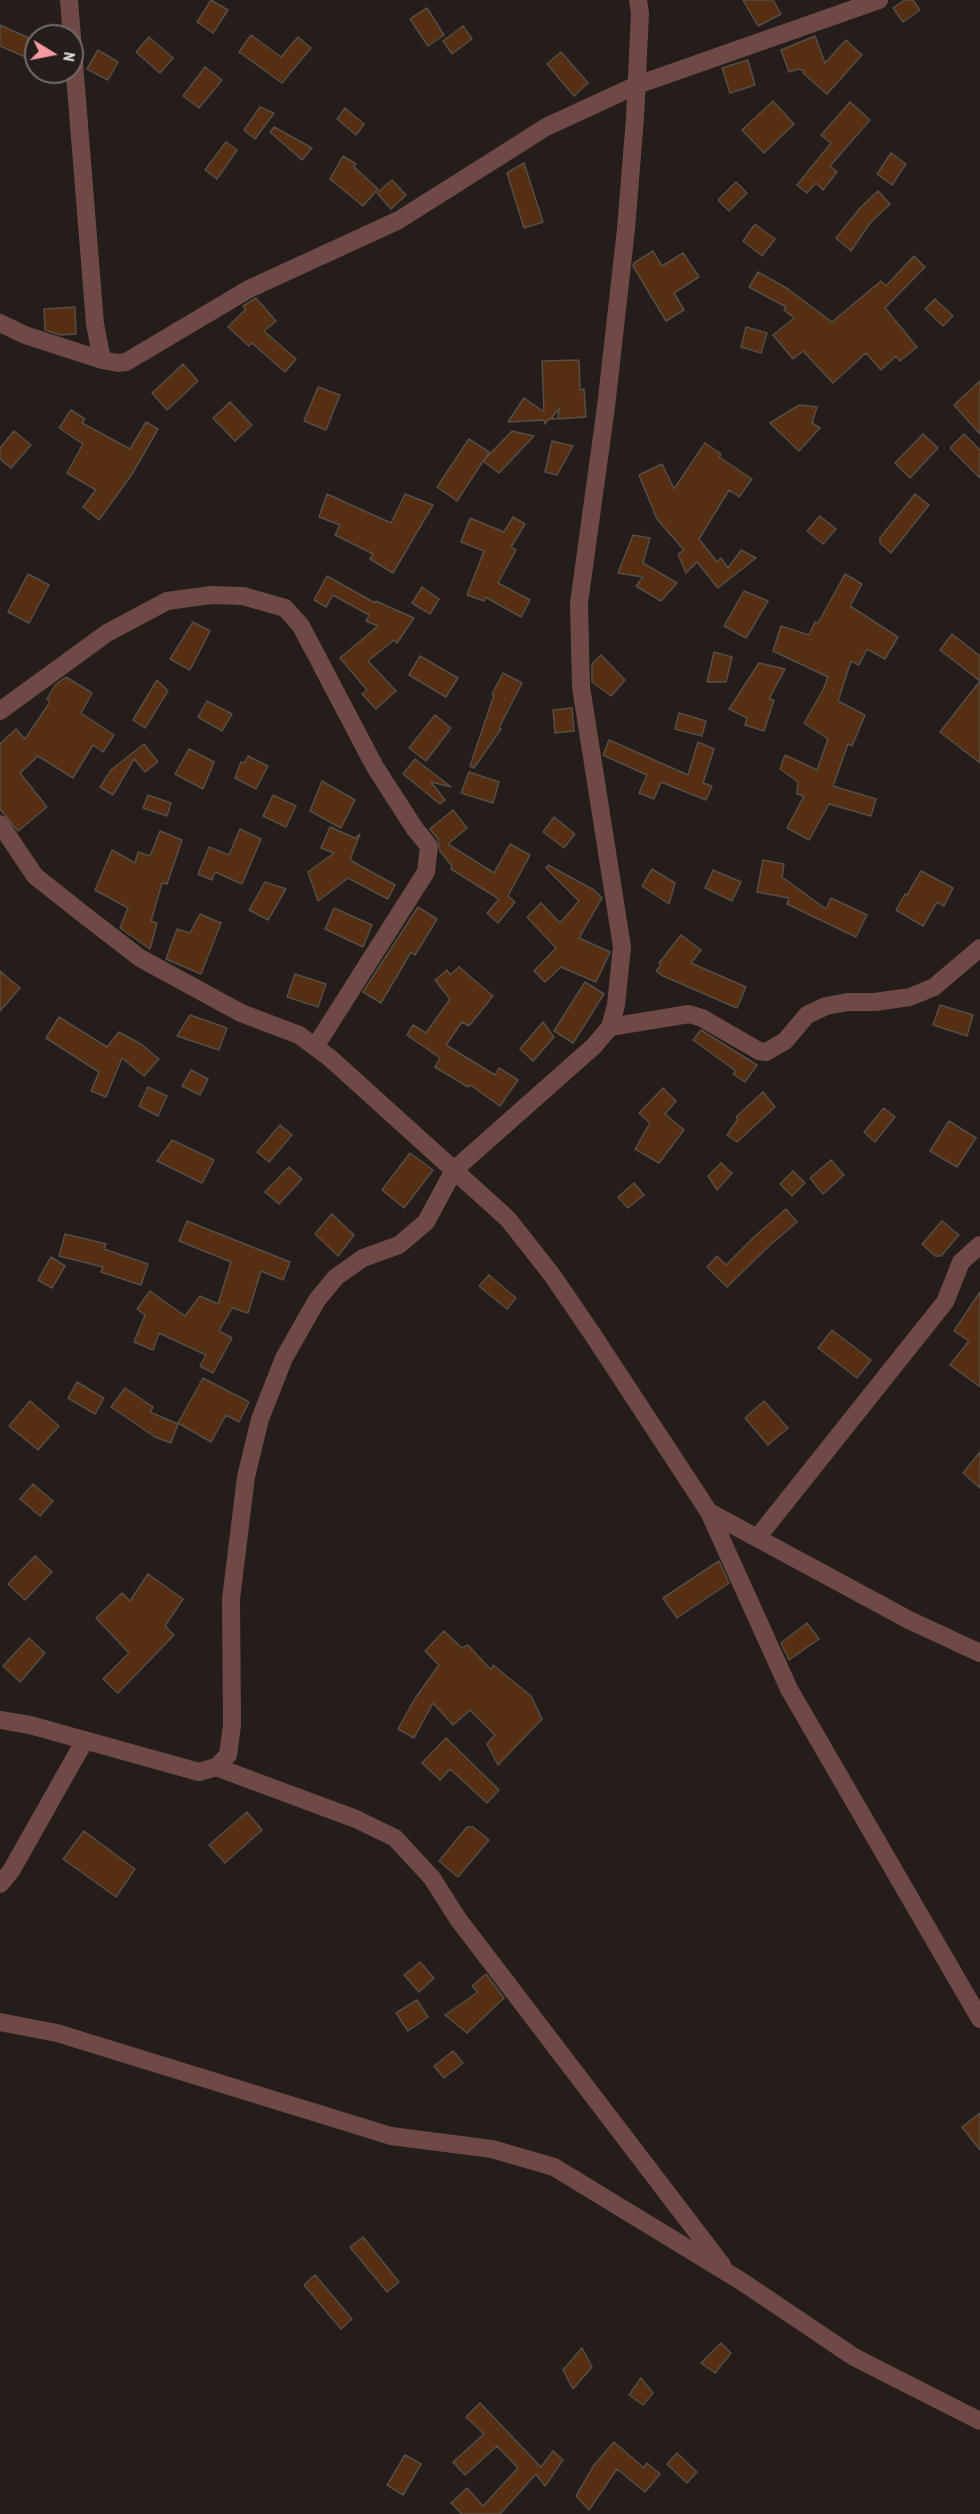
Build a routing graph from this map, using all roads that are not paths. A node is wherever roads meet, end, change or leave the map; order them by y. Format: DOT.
graph roads {
  1 [pos="69,0"];
  2 [pos="638,0"];
  3 [pos="879,0"];
  4 [pos="637,85"];
  5 [pos="0,323"];
  6 [pos="102,360"];
  7 [pos="0,711"];
  8 [pos="0,824"];
  9 [pos="980,948"];
  10 [pos="610,1027"];
  11 [pos="315,1047"];
  12 [pos="454,1170"];
  13 [pos="980,1245"];
  14 [pos="709,1512"];
  15 [pos="757,1538"];
  16 [pos="980,1653"];
  17 [pos="0,1720"];
  18 [pos="85,1740"];
  19 [pos="216,1767"];
  20 [pos="0,1884"];
  21 [pos="980,2019"];
  22 [pos="0,2022"];
  23 [pos="728,2273"];
  24 [pos="980,2421"];
  1 -- 6 [label="street"];
  2 -- 4 [label="street"];
  3 -- 4 [label="street"];
  4 -- 6 [label="street"];
  4 -- 10 [label="street"];
  5 -- 6 [label="street"];
  7 -- 11 [label="street"];
  8 -- 11 [label="street"];
  9 -- 10 [label="street"];
  10 -- 12 [label="street"];
  11 -- 12 [label="street"];
  12 -- 14 [label="street"];
  12 -- 19 [label="street"];
  13 -- 15 [label="street"];
  14 -- 15 [label="street"];
  14 -- 21 [label="street"];
  15 -- 16 [label="street"];
  17 -- 18 [label="street"];
  18 -- 19 [label="street"];
  18 -- 20 [label="street"];
  19 -- 23 [label="street"];
  22 -- 23 [label="street"];
  23 -- 24 [label="street"];
}
